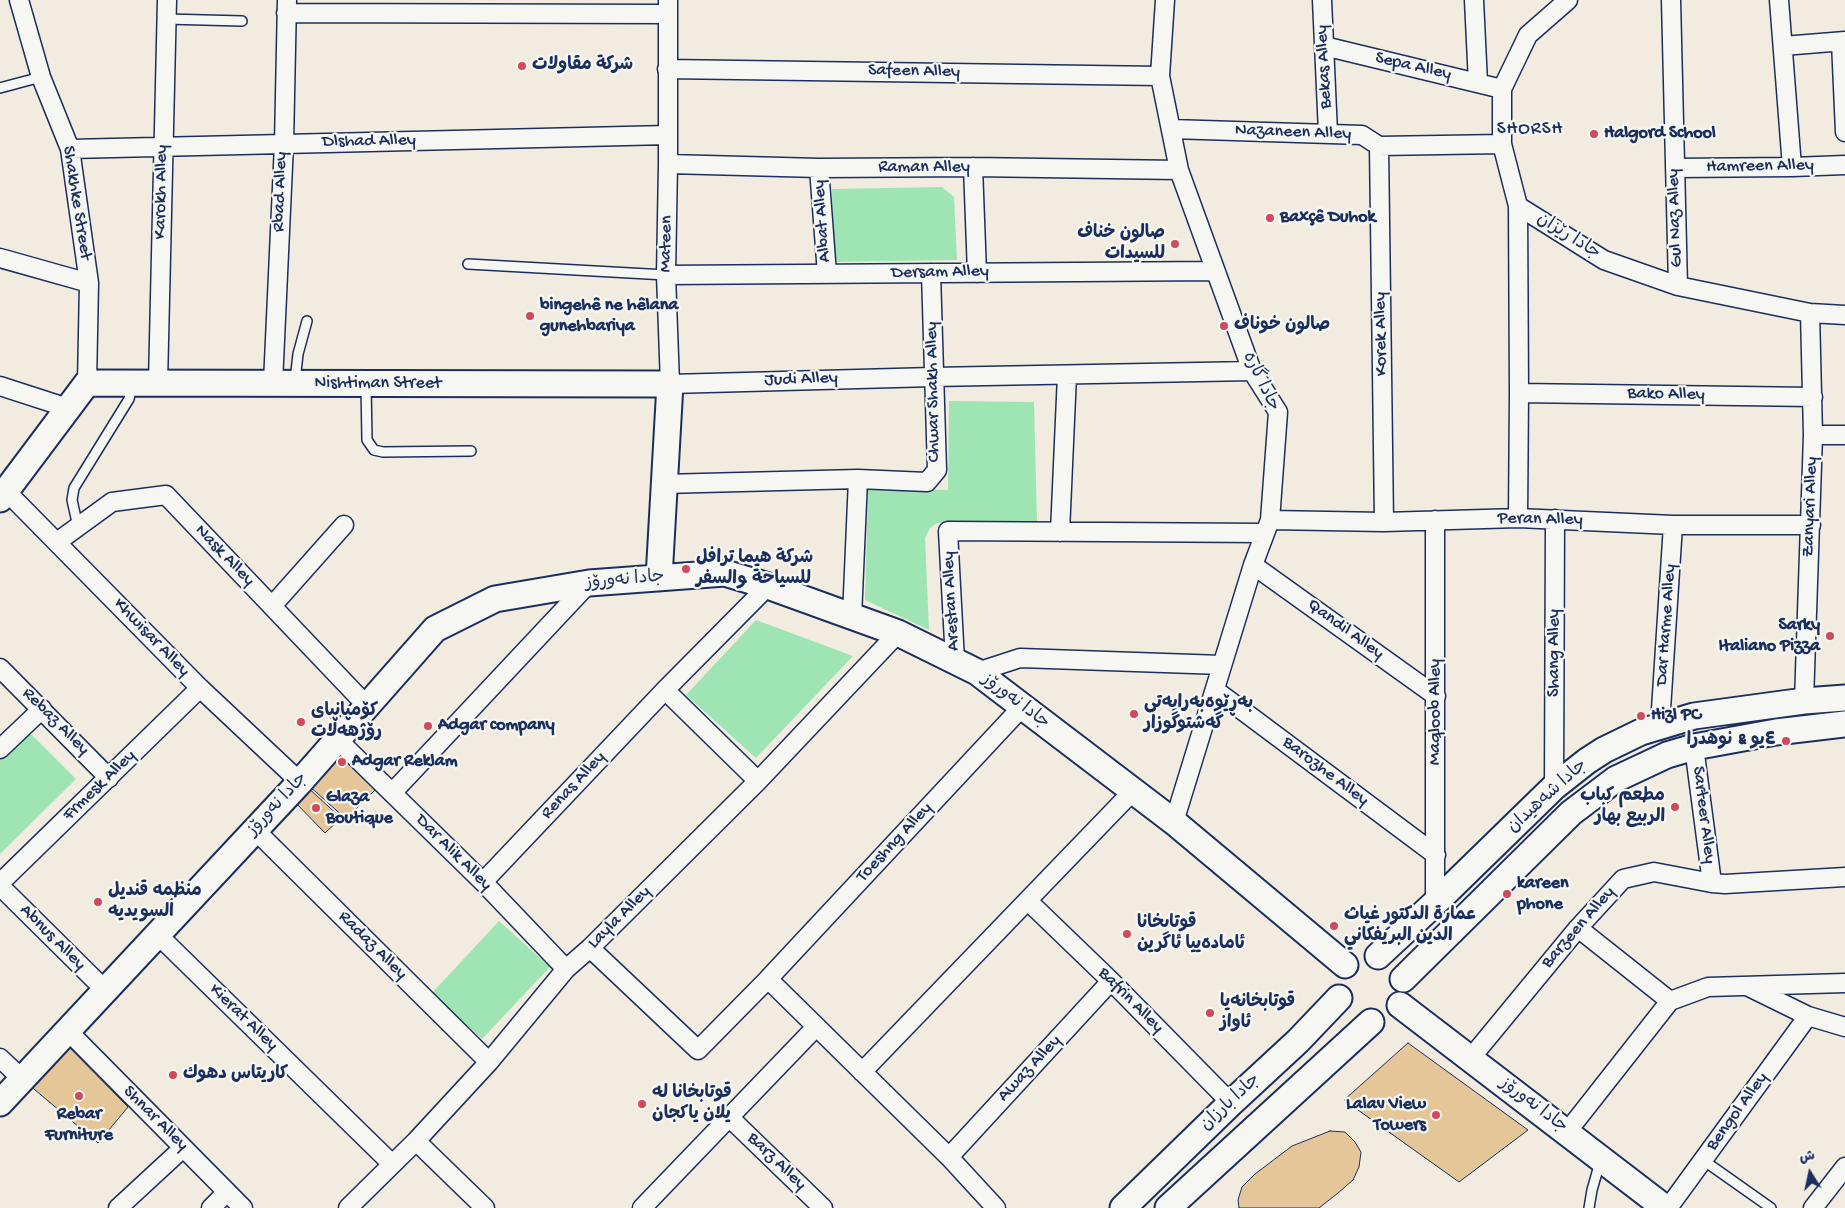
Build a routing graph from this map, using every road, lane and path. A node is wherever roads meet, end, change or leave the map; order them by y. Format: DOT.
graph roads {
  1 [pos="19,0"];
  2 [pos="167,0"];
  3 [pos="1165,0"];
  4 [pos="1322,0"];
  5 [pos="1474,0"];
  6 [pos="1568,0"];
  7 [pos="1670,0"];
  8 [pos="1779,0"];
  9 [pos="286,7"];
  10 [pos="668,7"];
  11 [pos="166,19"];
  12 [pos="242,21"];
  13 [pos="1843,42"];
  14 [pos="1324,46"];
  15 [pos="1783,46"];
  16 [pos="667,68"];
  17 [pos="1160,76"];
  18 [pos="41,77"];
  19 [pos="1478,83"];
  20 [pos="0,88"];
  21 [pos="1502,88"];
  22 [pos="1171,129"];
  23 [pos="1845,132"];
  24 [pos="1328,133"];
  25 [pos="668,135"];
  26 [pos="284,144"];
  27 [pos="1502,144"];
  28 [pos="164,146"];
  29 [pos="1380,146"];
  30 [pos="70,148"];
  31 [pos="668,164"];
  32 [pos="1845,165"];
  33 [pos="973,167"];
  34 [pos="1792,167"];
  35 [pos="819,168"];
  36 [pos="1675,168"];
  37 [pos="1179,170"];
  38 [pos="1518,206"];
  39 [pos="0,258"];
  40 [pos="468,264"];
  41 [pos="1214,271"];
  42 [pos="931,273"];
  43 [pos="977,273"];
  44 [pos="827,274"];
  45 [pos="666,275"];
  46 [pos="88,283"];
  47 [pos="1678,286"];
  48 [pos="1810,313"];
  49 [pos="1845,315"];
  50 [pos="307,321"];
  51 [pos="1252,371"];
  52 [pos="1067,375"];
  53 [pos="933,377"];
  54 [pos="87,383"];
  55 [pos="132,383"];
  56 [pos="158,383"];
  57 [pos="284,383"];
  58 [pos="366,384"];
  59 [pos="670,384"];
  60 [pos="0,386"];
  61 [pos="1519,393"];
  62 [pos="1813,397"];
  63 [pos="68,408"];
  64 [pos="1813,435"];
  65 [pos="1845,435"];
  66 [pos="471,451"];
  67 [pos="858,478"];
  68 [pos="663,484"];
  69 [pos="3,495"];
  70 [pos="1518,518"];
  71 [pos="1555,519"];
  72 [pos="1435,520"];
  73 [pos="1384,522"];
  74 [pos="344,525"];
  75 [pos="1673,525"];
  76 [pos="1810,525"];
  77 [pos="78,527"];
  78 [pos="1268,527"];
  79 [pos="1060,532"];
  80 [pos="57,542"];
  81 [pos="1253,565"];
  82 [pos="659,578"];
  83 [pos="589,583"];
  84 [pos="768,586"];
  85 [pos="272,606"];
  86 [pos="852,617"];
  87 [pos="898,633"];
  88 [pos="1222,665"];
  89 [pos="966,667"];
  90 [pos="0,668"];
  91 [pos="200,688"];
  92 [pos="665,690"];
  93 [pos="1215,690"];
  94 [pos="1436,696"];
  95 [pos="1845,698"];
  96 [pos="1804,701"];
  97 [pos="367,706"];
  98 [pos="1022,707"];
  99 [pos="42,709"];
  100 [pos="1845,724"];
  101 [pos="1660,725"];
  102 [pos="337,739"];
  103 [pos="1694,747"];
  104 [pos="0,749"];
  105 [pos="109,778"];
  106 [pos="758,781"];
  107 [pos="300,782"];
  108 [pos="1554,787"];
  109 [pos="1133,791"];
  110 [pos="392,793"];
  111 [pos="1174,822"];
  112 [pos="255,830"];
  113 [pos="1436,855"];
  114 [pos="1845,877"];
  115 [pos="483,882"];
  116 [pos="1712,883"];
  117 [pos="0,884"];
  118 [pos="1028,900"];
  119 [pos="1435,903"];
  120 [pos="1578,928"];
  121 [pos="157,934"];
  122 [pos="590,948"];
  123 [pos="1378,956"];
  124 [pos="1345,965"];
  125 [pos="566,969"];
  126 [pos="768,979"];
  127 [pos="1403,979"];
  128 [pos="1111,981"];
  129 [pos="1845,983"];
  130 [pos="1748,987"];
  131 [pos="105,990"];
  132 [pos="1339,998"];
  133 [pos="1670,1001"];
  134 [pos="1400,1005"];
  135 [pos="1808,1016"];
  136 [pos="1371,1022"];
  137 [pos="816,1027"];
  138 [pos="1845,1027"];
  139 [pos="67,1030"];
  140 [pos="0,1058"];
  141 [pos="1470,1059"];
  142 [pos="489,1062"];
  143 [pos="862,1072"];
  144 [pos="22,1079"];
  145 [pos="0,1103"];
  146 [pos="1231,1103"];
  147 [pos="729,1117"];
  148 [pos="1568,1132"];
  149 [pos="416,1141"];
  150 [pos="183,1148"];
  151 [pos="949,1157"];
  152 [pos="1601,1159"];
  153 [pos="1703,1160"];
  154 [pos="392,1164"];
  155 [pos="1845,1167"];
  156 [pos="227,1192"];
  157 [pos="118,1208"];
  158 [pos="211,1208"];
  159 [pos="243,1208"];
  160 [pos="348,1208"];
  161 [pos="485,1208"];
  162 [pos="642,1208"];
  163 [pos="823,1208"];
  164 [pos="996,1208"];
  165 [pos="1122,1208"];
  166 [pos="1168,1208"];
  167 [pos="1589,1208"];
  168 [pos="1666,1208"];
  169 [pos="1771,1208"];
  170 [pos="1813,1208"];
  1 -- 18 [label="street, Shakhke Street"];
  2 -- 11 [label="street, Karokh Alley"];
  3 -- 17 [label="street, جادا گارە"];
  4 -- 14 [label="street, Bekas Alley"];
  5 -- 19 [label="street"];
  6 -- 21 [label="street, جادا رێزان"];
  7 -- 36 [label="street, Gul Naz Alley"];
  8 -- 15 [label="street"];
  9 -- 10 [label="street"];
  9 -- 26 [label="street, Rbad Alley"];
  10 -- 16 [label="street, Mateen"];
  11 -- 12 [label="lane"];
  11 -- 28 [label="street, Karokh Alley"];
  13 -- 15 [label="street"];
  13 -- 23 [label="street"];
  14 -- 19 [label="street, Sepa Alley"];
  14 -- 24 [label="street, Bekas Alley"];
  15 -- 34 [label="street"];
  16 -- 17 [label="street, Safeen Alley"];
  16 -- 25 [label="street, Mateen"];
  17 -- 22 [label="street, جادا گارە"];
  18 -- 20 [label="lane"];
  18 -- 30 [label="street, Shakhke Street"];
  19 -- 21 [label="street, Sepa Alley"];
  21 -- 27 [label="street, جادا رێزان"];
  22 -- 24 [label="street, Nazaneen Alley"];
  22 -- 37 [label="street, جادا گارە"];
  24 -- 29 [label="street, Nazaneen Alley"];
  25 -- 26 [label="street, Dlshad Alley"];
  25 -- 31 [label="street, Mateen"];
  26 -- 28 [label="street, Dlshad Alley"];
  26 -- 57 [label="street, Rbad Alley"];
  27 -- 29 [label="street, Nazaneen Alley"];
  27 -- 38 [label="street, جادا رێزان"];
  28 -- 30 [label="street, Dlshad Alley"];
  28 -- 56 [label="street, Karokh Alley"];
  29 -- 73 [label="street, Korek Alley"];
  30 -- 46 [label="street, Shakhke Street"];
  31 -- 35 [label="street, Raman Alley"];
  31 -- 45 [label="street, Mateen"];
  32 -- 34 [label="street, Hamreen Alley"];
  33 -- 35 [label="street, Raman Alley"];
  33 -- 37 [label="street, Raman Alley"];
  33 -- 43 [label="street"];
  34 -- 36 [label="street, Hamreen Alley"];
  35 -- 44 [label="street, Albat Alley"];
  36 -- 47 [label="street, Gul Naz Alley"];
  37 -- 41 [label="street, جادا گارە"];
  38 -- 47 [label="street, جادا رێزان"];
  38 -- 61 [label="street"];
  39 -- 46 [label="street"];
  40 -- 45 [label="lane"];
  41 -- 43 [label="street, Dersam Alley"];
  41 -- 51 [label="street, جادا گارە"];
  42 -- 43 [label="street, Dersam Alley"];
  42 -- 44 [label="street, Dersam Alley"];
  42 -- 53 [label="street, Chwar Shakh Alley"];
  44 -- 45 [label="street, Dersam Alley"];
  45 -- 59 [label="street, Mateen"];
  46 -- 54 [label="street, Shakhke Street"];
  47 -- 48 [label="street, جادا رێزان"];
  48 -- 49 [label="street, جادا رێزان"];
  48 -- 62 [label="street, Zanyari Alley"];
  50 -- 57 [label="lane"];
  51 -- 52 [label="street, Judi Alley"];
  51 -- 78 [label="street, جادا گارە"];
  52 -- 53 [label="street, Judi Alley"];
  52 -- 79 [label="street"];
  53 -- 59 [label="street, Judi Alley"];
  53 -- 67 [label="street, Chwar Shakh Alley"];
  54 -- 55 [label="street, Nishtiman Street"];
  54 -- 63 [label="street"];
  55 -- 56 [label="street, Nishtiman Street"];
  55 -- 77 [label="lane"];
  56 -- 57 [label="street, Nishtiman Street"];
  57 -- 58 [label="street, Nishtiman Street"];
  58 -- 59 [label="street, Nishtiman Street"];
  58 -- 66 [label="lane"];
  59 -- 68 [label="street, Mateen"];
  60 -- 63 [label="street"];
  61 -- 62 [label="street, Bako Alley"];
  61 -- 70 [label="street"];
  62 -- 64 [label="street, Zanyari Alley"];
  63 -- 69 [label="street"];
  64 -- 65 [label="street"];
  64 -- 76 [label="street, Zanyari Alley"];
  67 -- 68 [label="street"];
  67 -- 86 [label="street"];
  68 -- 82 [label="street, Mateen"];
  69 -- 80 [label="street, Khwisar Alley"];
  70 -- 71 [label="street, Peran Alley"];
  70 -- 72 [label="street, Peran Alley"];
  71 -- 75 [label="street, Peran Alley"];
  71 -- 108 [label="street, Shang Alley"];
  72 -- 73 [label="street, Peran Alley"];
  72 -- 94 [label="street, Maqloob Alley"];
  73 -- 78 [label="street, Peran Alley"];
  74 -- 85 [label="street"];
  75 -- 76 [label="street, Peran Alley"];
  75 -- 101 [label="street, Dar Harme Alley"];
  76 -- 96 [label="street, Zanyari Alley"];
  77 -- 80 [label="street, Nask Alley"];
  77 -- 85 [label="street, Nask Alley"];
  78 -- 79 [label="street, Arestan Alley"];
  78 -- 81 [label="street, جادا گارە"];
  79 -- 89 [label="street, Arestan Alley"];
  80 -- 91 [label="street, Khwisar Alley"];
  81 -- 88 [label="street, جادا گارە"];
  81 -- 94 [label="street, Qandil Alley"];
  82 -- 83 [label="street, جادا نەورۆز"];
  82 -- 84 [label="street, جادا نەورۆز"];
  83 -- 97 [label="street, جادا نەورۆز"];
  83 -- 110 [label="street"];
  84 -- 86 [label="street, جادا نەورۆز"];
  84 -- 92 [label="street, Renas Alley"];
  85 -- 97 [label="street, Nask Alley"];
  86 -- 87 [label="street, جادا نەورۆز"];
  87 -- 89 [label="street, جادا نەورۆز"];
  87 -- 106 [label="street, Layla Alley"];
  88 -- 89 [label="street"];
  88 -- 93 [label="street, جادا گارە"];
  89 -- 98 [label="street, جادا نەورۆز"];
  90 -- 99 [label="street, Rebaz Alley"];
  91 -- 105 [label="street, Frmesk Alley"];
  91 -- 107 [label="street, Khwisar Alley"];
  92 -- 106 [label="street"];
  92 -- 115 [label="street, Renas Alley"];
  93 -- 111 [label="street, جادا گارە"];
  93 -- 113 [label="street, Barozhe Alley"];
  94 -- 113 [label="street, Maqloob Alley"];
  95 -- 96 [label="street, جادا شەهیدان"];
  96 -- 101 [label="street, جادا شەهیدان"];
  97 -- 102 [label="street, جادا نەورۆز"];
  98 -- 109 [label="street, جادا نەورۆز"];
  98 -- 126 [label="street, Toeshng Alley"];
  99 -- 104 [label="street"];
  99 -- 105 [label="street, Rebaz Alley"];
  100 -- 103 [label="street, جادا شەهیدان"];
  101 -- 108 [label="street, جادا شەهیدان"];
  102 -- 107 [label="street, جادا نەورۆز"];
  102 -- 110 [label="street, Dar Alik Alley"];
  103 -- 116 [label="street, Sarteer Alley"];
  103 -- 127 [label="street, جادا شەهیدان"];
  105 -- 117 [label="street, Frmesk Alley"];
  106 -- 122 [label="street, Layla Alley"];
  107 -- 112 [label="street, جادا نەورۆز"];
  108 -- 119 [label="street, جادا شەهیدان"];
  109 -- 111 [label="street, جادا نەورۆز"];
  109 -- 118 [label="street"];
  110 -- 115 [label="street, Dar Alik Alley"];
  111 -- 124 [label="street, جادا نەورۆز"];
  112 -- 121 [label="street, جادا نەورۆز"];
  112 -- 142 [label="street, Radaz Alley"];
  113 -- 119 [label="street, Maqloob Alley"];
  114 -- 116 [label="street, Barzeen Alley"];
  115 -- 125 [label="street, Dar Alik Alley"];
  116 -- 120 [label="street, Barzeen Alley"];
  117 -- 131 [label="street, Abnus Alley"];
  118 -- 128 [label="street, Bafrin Alley"];
  118 -- 143 [label="street"];
  119 -- 123 [label="street, جادا شەهیدان"];
  120 -- 133 [label="street"];
  120 -- 141 [label="street, Barzeen Alley"];
  121 -- 131 [label="street, جادا نەورۆز"];
  121 -- 154 [label="street, Kierat Alley"];
  122 -- 125 [label="street, Layla Alley"];
  122 -- 126 [label="street, Toeshng Alley"];
  123 -- 124 [label="street"];
  123 -- 127 [label="street"];
  124 -- 132 [label="street"];
  125 -- 142 [label="street, Layla Alley"];
  126 -- 137 [label="street"];
  127 -- 134 [label="street"];
  128 -- 146 [label="street, Bafrin Alley"];
  128 -- 151 [label="street, Awaz Alley"];
  129 -- 130 [label="street"];
  130 -- 133 [label="street"];
  130 -- 135 [label="street"];
  131 -- 139 [label="street, جادا نەورۆز"];
  132 -- 136 [label="street"];
  132 -- 146 [label="street, جادا بارزان"];
  133 -- 148 [label="street"];
  134 -- 136 [label="street"];
  134 -- 141 [label="street, جادا نەورۆز"];
  135 -- 138 [label="street"];
  135 -- 153 [label="street, Bengol Alley"];
  136 -- 166 [label="street, جادا بارزان"];
  137 -- 143 [label="street"];
  137 -- 147 [label="street"];
  139 -- 144 [label="street, جادا نەورۆز"];
  139 -- 150 [label="street, Shnar Alley"];
  140 -- 144 [label="street"];
  141 -- 148 [label="street, جادا نەورۆز"];
  142 -- 149 [label="street, Layla Alley"];
  143 -- 151 [label="street"];
  144 -- 145 [label="street, جادا نەورۆز"];
  146 -- 165 [label="street, جادا بارزان"];
  147 -- 162 [label="street"];
  147 -- 163 [label="street, Barz Alley"];
  148 -- 152 [label="street, جادا نەورۆز"];
  149 -- 154 [label="street, Layla Alley"];
  149 -- 161 [label="street"];
  150 -- 156 [label="street, Shnar Alley"];
  150 -- 157 [label="street"];
  151 -- 164 [label="street"];
  152 -- 167 [label="lane"];
  152 -- 168 [label="street, جادا نەورۆز"];
  153 -- 168 [label="street, Bengol Alley"];
  153 -- 169 [label="lane"];
  154 -- 160 [label="street, Layla Alley"];
  155 -- 170 [label="street"];
  156 -- 158 [label="street"];
  156 -- 159 [label="street, Shnar Alley"];
}
